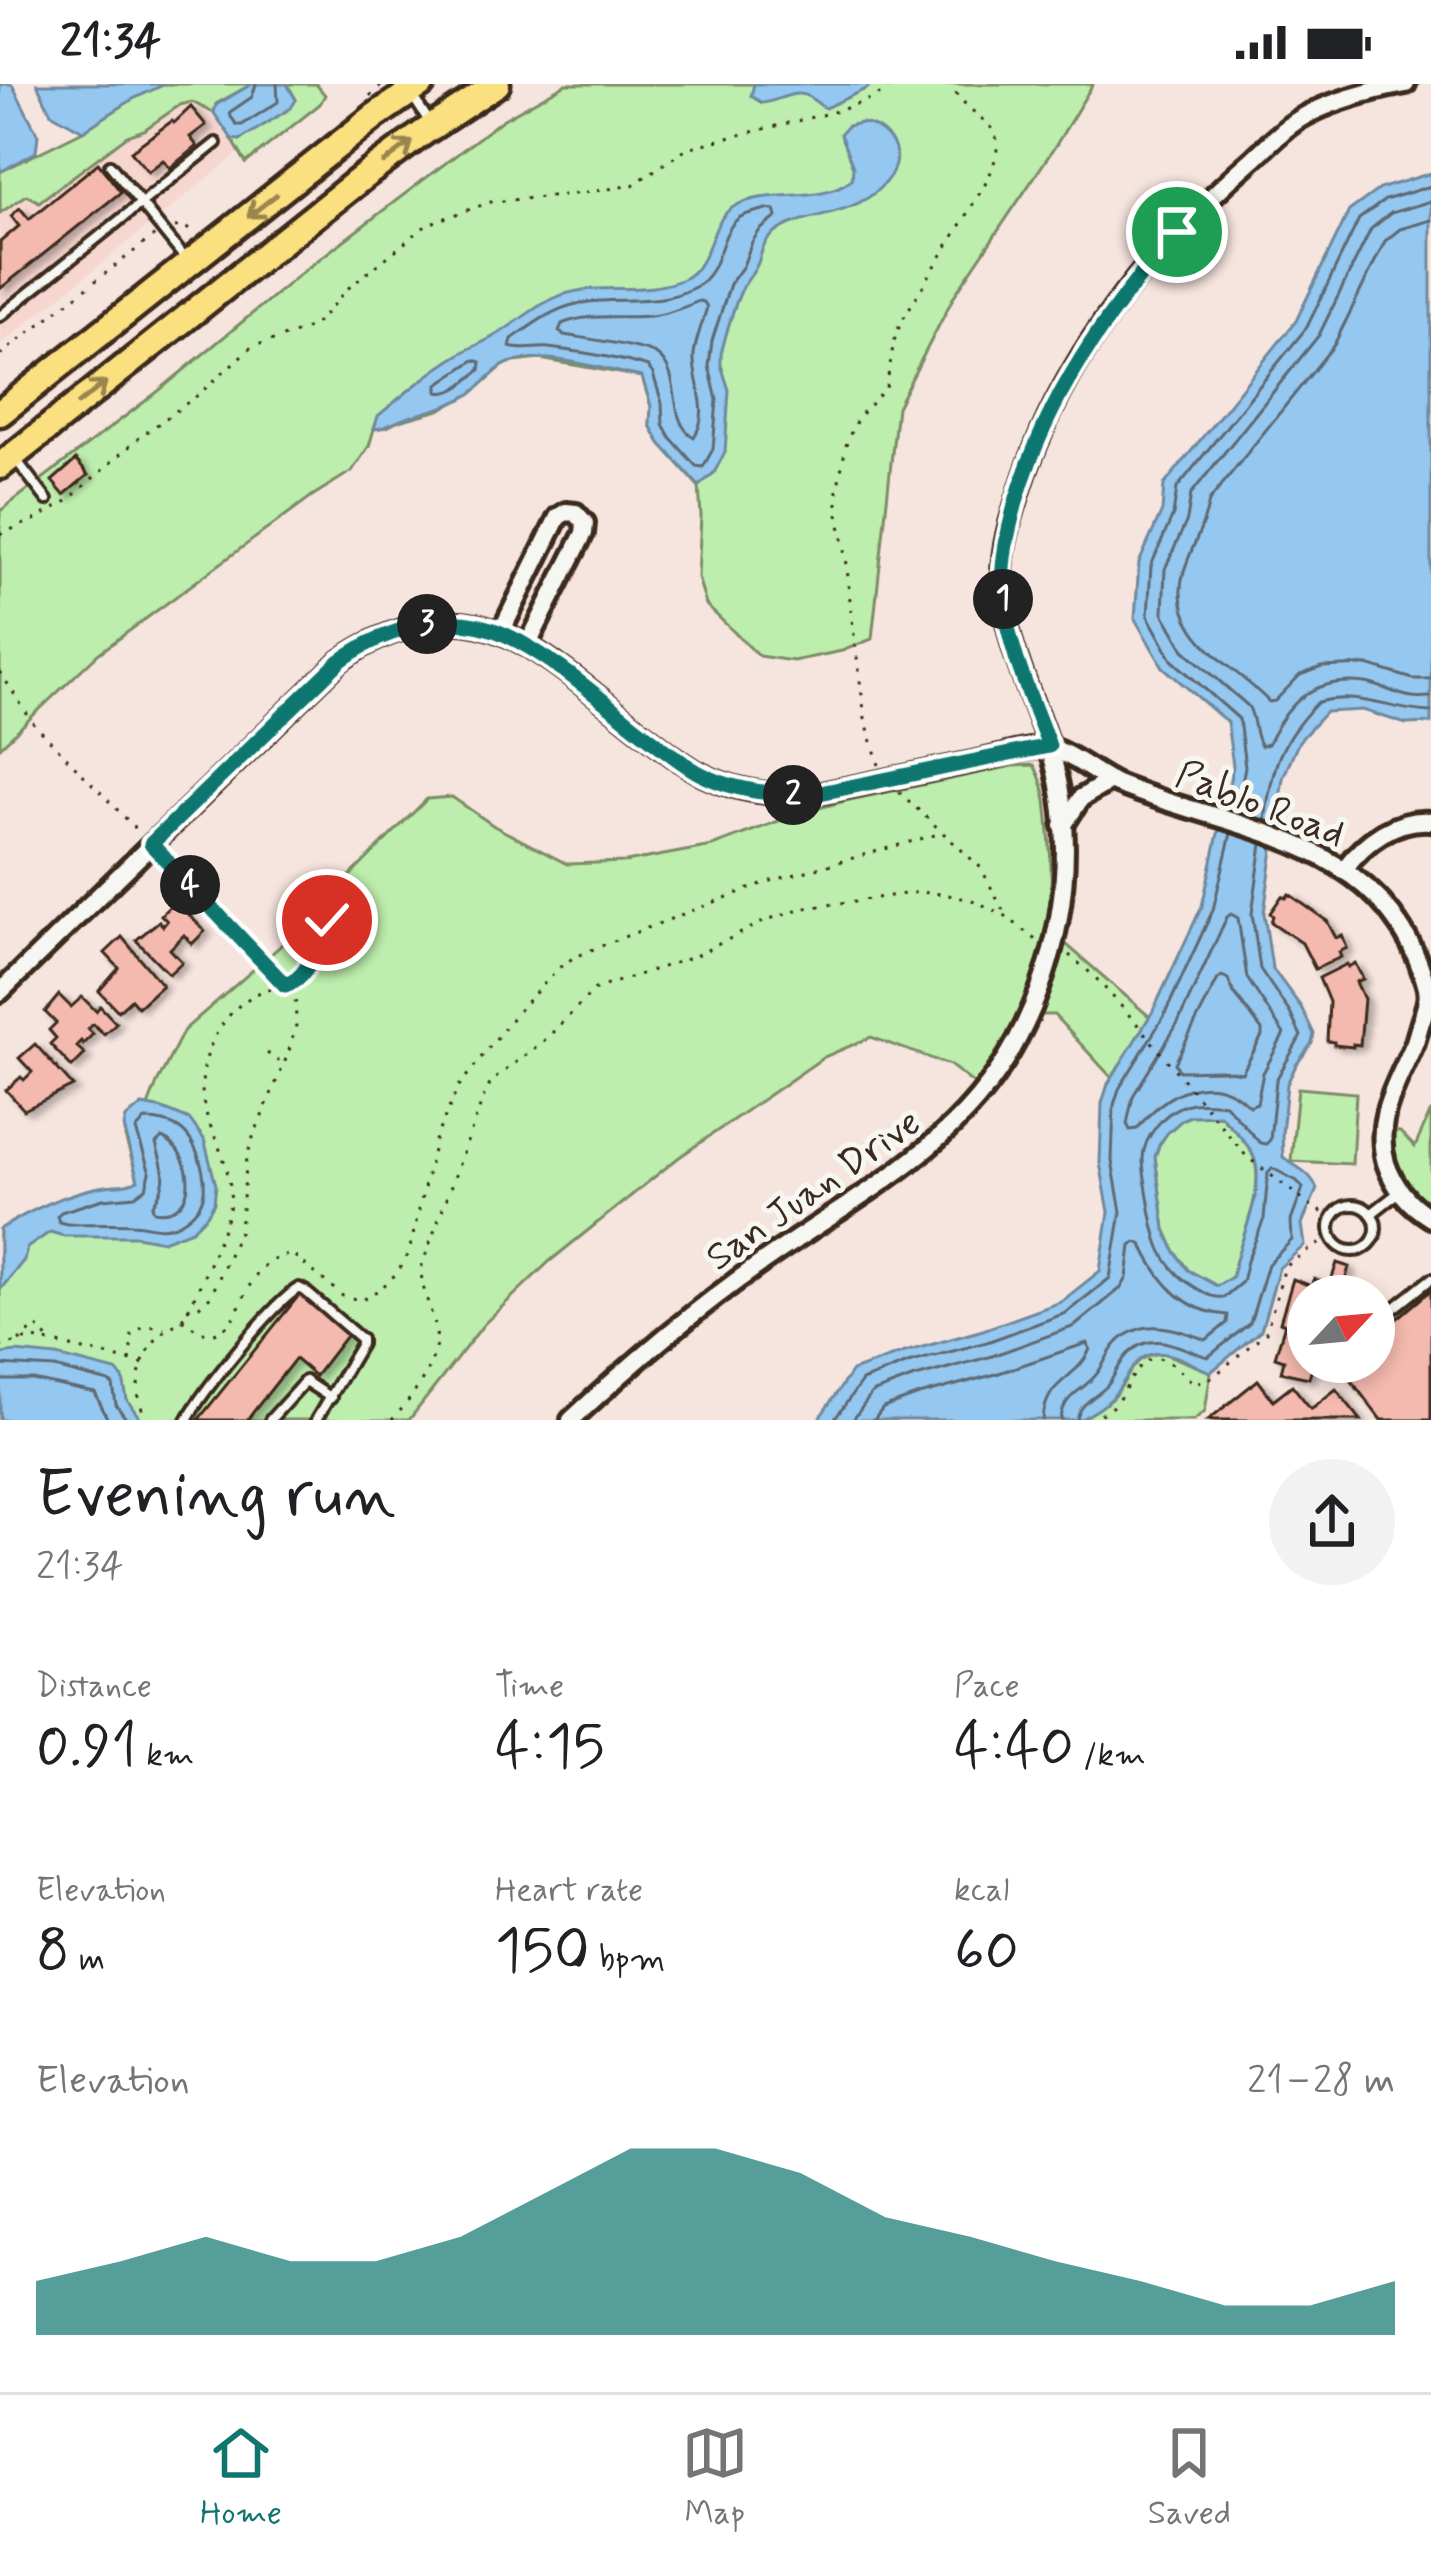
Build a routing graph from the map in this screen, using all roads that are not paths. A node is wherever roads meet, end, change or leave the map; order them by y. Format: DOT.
graph roads {
  1 [pos="497,84"];
  2 [pos="1406,84"];
  3 [pos="412,87"];
  4 [pos="433,126"];
  5 [pos="216,142"];
  6 [pos="110,165"];
  7 [pos="141,203"];
  8 [pos="189,263"];
  9 [pos="0,316"];
  10 [pos="0,413"];
  11 [pos="6,461"];
  12 [pos="47,500"];
  13 [pos="501,632"];
  14 [pos="527,646"];
  15 [pos="1049,746"];
  16 [pos="1111,781"];
  17 [pos="1431,821"];
  18 [pos="1063,826"];
  19 [pos="1345,868"];
  20 [pos="0,992"];
  21 [pos="1430,1000"];
  22 [pos="1400,1191"];
  23 [pos="1371,1214"];
  24 [pos="1431,1218"];
  25 [pos="1431,1280"];
  26 [pos="1395,1308"];
  27 [pos="331,1398"];
  28 [pos="187,1420"];
  29 [pos="270,1420"];
  30 [pos="316,1420"];
  31 [pos="571,1420"];
  1 -- 4 [label="main road"];
  2 -- 15 [label="street, San Juan Drive"];
  3 -- 4 [label="lane"];
  3 -- 8 [label="main road, one-way"];
  11 -- 4 [label="main road, one-way"];
  5 -- 7 [label="lane"];
  6 -- 7 [label="lane"];
  7 -- 8 [label="lane"];
  7 -- 9 [label="lane"];
  8 -- 10 [label="main road"];
  11 -- 12 [label="lane"];
  13 -- 14 [label="street"];
  13 -- 14 [label="street"];
  13 -- 20 [label="street"];
  14 -- 15 [label="street"];
  15 -- 16 [label="street, Pablo Road"];
  15 -- 18 [label="street, San Juan Drive"];
  16 -- 18 [label="street"];
  16 -- 19 [label="street, Pablo Road"];
  17 -- 19 [label="street"];
  18 -- 31 [label="street, San Juan Drive"];
  19 -- 21 [label="street, Pablo Road"];
  21 -- 22 [label="street, Pablo Road"];
  22 -- 23 [label="lane"];
  22 -- 24 [label="street"];
  23 -- 23 [label="lane"];
  25 -- 26 [label="lane"];
  27 -- 28 [label="lane"];
  27 -- 29 [label="lane"];
  27 -- 30 [label="lane"];
}
